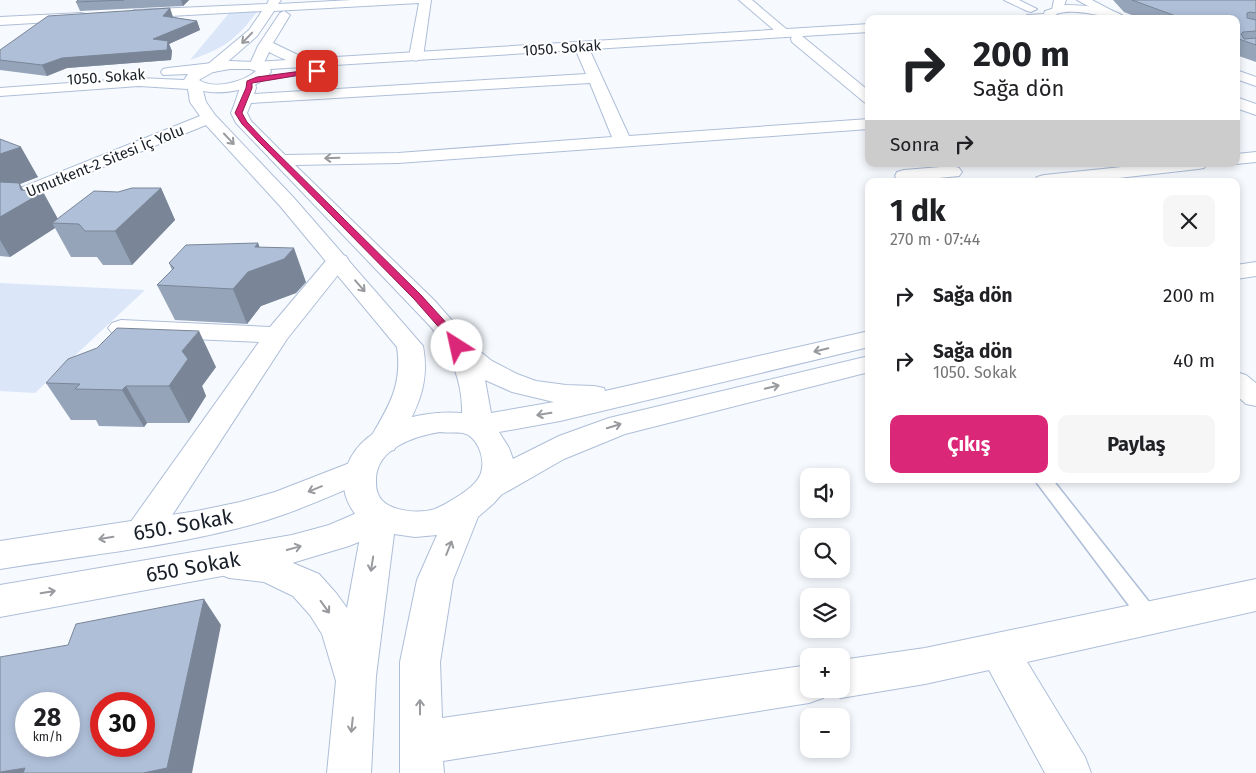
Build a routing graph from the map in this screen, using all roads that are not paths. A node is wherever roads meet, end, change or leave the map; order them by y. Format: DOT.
graph roads {
  1 [pos="401,0"];
  2 [pos="421,0"];
  3 [pos="425,0"];
  4 [pos="745,0"];
  5 [pos="1010,0"];
  6 [pos="1084,0"];
  7 [pos="273,3"];
  8 [pos="292,3"];
  9 [pos="231,5"];
  10 [pos="1055,11"];
  11 [pos="1029,14"];
  12 [pos="119,15"];
  13 [pos="1110,15"];
  14 [pos="1114,15"];
  15 [pos="89,16"];
  16 [pos="0,21"];
  17 [pos="865,28"];
  18 [pos="865,35"];
  19 [pos="791,36"];
  20 [pos="267,44"];
  21 [pos="584,53"];
  22 [pos="416,57"];
  23 [pos="325,63"];
  24 [pos="1240,66"];
  25 [pos="212,68"];
  26 [pos="1256,72"];
  27 [pos="1240,76"];
  28 [pos="596,78"];
  29 [pos="251,82"];
  30 [pos="1256,82"];
  31 [pos="194,84"];
  32 [pos="0,85"];
  33 [pos="1256,88"];
  34 [pos="1240,90"];
  35 [pos="0,92"];
  36 [pos="865,96"];
  37 [pos="1240,104"];
  38 [pos="1256,110"];
  39 [pos="209,118"];
  40 [pos="865,124"];
  41 [pos="851,125"];
  42 [pos="865,138"];
  43 [pos="623,142"];
  44 [pos="1256,157"];
  45 [pos="398,158"];
  46 [pos="1240,159"];
  47 [pos="280,160"];
  48 [pos="1171,167"];
  49 [pos="954,172"];
  50 [pos="901,174"];
  51 [pos="1071,178"];
  52 [pos="324,184"];
  53 [pos="0,203"];
  54 [pos="338,261"];
  55 [pos="1256,269"];
  56 [pos="1240,271"];
  57 [pos="1256,288"];
  58 [pos="1240,290"];
  59 [pos="121,328"];
  60 [pos="277,335"];
  61 [pos="865,340"];
  62 [pos="457,346"];
  63 [pos="865,365"];
  64 [pos="1240,384"];
  65 [pos="640,394"];
  66 [pos="1256,397"];
  67 [pos="474,426"];
  68 [pos="382,442"];
  69 [pos="360,471"];
  70 [pos="1046,483"];
  71 [pos="478,497"];
  72 [pos="380,516"];
  73 [pos="142,533"];
  74 [pos="0,555"];
  75 [pos="220,562"];
  76 [pos="1256,595"];
  77 [pos="0,601"];
  78 [pos="1150,618"];
  79 [pos="998,650"];
  80 [pos="850,678"];
  81 [pos="356,686"];
  82 [pos="800,686"];
  83 [pos="421,758"];
  84 [pos="349,773"];
  85 [pos="1069,773"];
  1 -- 2 [label="street"];
  1 -- 8 [label="street"];
  3 -- 22 [label="street"];
  4 -- 19 [label="street"];
  5 -- 11 [label="street"];
  6 -- 14 [label="street"];
  7 -- 8 [label="street"];
  7 -- 9 [label="street"];
  7 -- 25 [label="street, one-way"];
  8 -- 20 [label="street"];
  9 -- 12 [label="street"];
  10 -- 11 [label="street"];
  10 -- 13 [label="street"];
  15 -- 16 [label="street"];
  17 -- 19 [label="street, 1050. Sokak"];
  18 -- 19 [label="street, 1050. Sokak"];
  19 -- 21 [label="street, 1050. Sokak"];
  19 -- 22 [label="street, 1050. Sokak"];
  19 -- 36 [label="street"];
  20 -- 23 [label="street"];
  20 -- 29 [label="street"];
  21 -- 28 [label="street"];
  21 -- 29 [label="street, 1050. Sokak"];
  22 -- 23 [label="street, 1050. Sokak"];
  23 -- 29 [label="street, 1050. Sokak"];
  24 -- 26 [label="street"];
  25 -- 29 [label="street, 1050. Sokak"];
  25 -- 31 [label="street"];
  25 -- 32 [label="street, 1050. Sokak"];
  27 -- 30 [label="street"];
  28 -- 29 [label="street"];
  28 -- 43 [label="street"];
  29 -- 31 [label="street, 1050. Sokak"];
  29 -- 47 [label="street"];
  31 -- 35 [label="street, 1050. Sokak"];
  31 -- 39 [label="street"];
  33 -- 34 [label="street"];
  37 -- 38 [label="street"];
  39 -- 53 [label="street, Umutkent-2 Sitesi İç Yolu"];
  39 -- 54 [label="street, one-way"];
  40 -- 41 [label="street"];
  41 -- 42 [label="street"];
  41 -- 43 [label="street"];
  43 -- 45 [label="street"];
  44 -- 46 [label="street"];
  45 -- 47 [label="street, one-way"];
  45 -- 52 [label="street"];
  47 -- 52 [label="street"];
  48 -- 51 [label="street"];
  49 -- 50 [label="street"];
  52 -- 62 [label="street"];
  54 -- 60 [label="street"];
  54 -- 68 [label="street, one-way"];
  55 -- 56 [label="street"];
  57 -- 58 [label="street"];
  59 -- 60 [label="street"];
  60 -- 73 [label="street"];
  61 -- 65 [label="street, one-way"];
  62 -- 65 [label="street"];
  62 -- 67 [label="street"];
  71 -- 63 [label="street, one-way"];
  64 -- 66 [label="street"];
  65 -- 67 [label="street, one-way"];
  67 -- 68 [label="street"];
  67 -- 71 [label="street"];
  68 -- 69 [label="street"];
  69 -- 72 [label="street"];
  69 -- 73 [label="street, 650. Sokak, one-way"];
  70 -- 78 [label="lane"];
  71 -- 72 [label="street"];
  83 -- 71 [label="street, one-way"];
  75 -- 72 [label="street, 650 Sokak, one-way"];
  72 -- 81 [label="street, one-way"];
  73 -- 74 [label="street, 650. Sokak, one-way"];
  77 -- 75 [label="street, 650 Sokak, one-way"];
  75 -- 81 [label="street, one-way"];
  76 -- 78 [label="street"];
  78 -- 79 [label="street"];
  79 -- 80 [label="street"];
  79 -- 85 [label="street"];
  81 -- 84 [label="street, one-way"];
  82 -- 83 [label="street"];
}
